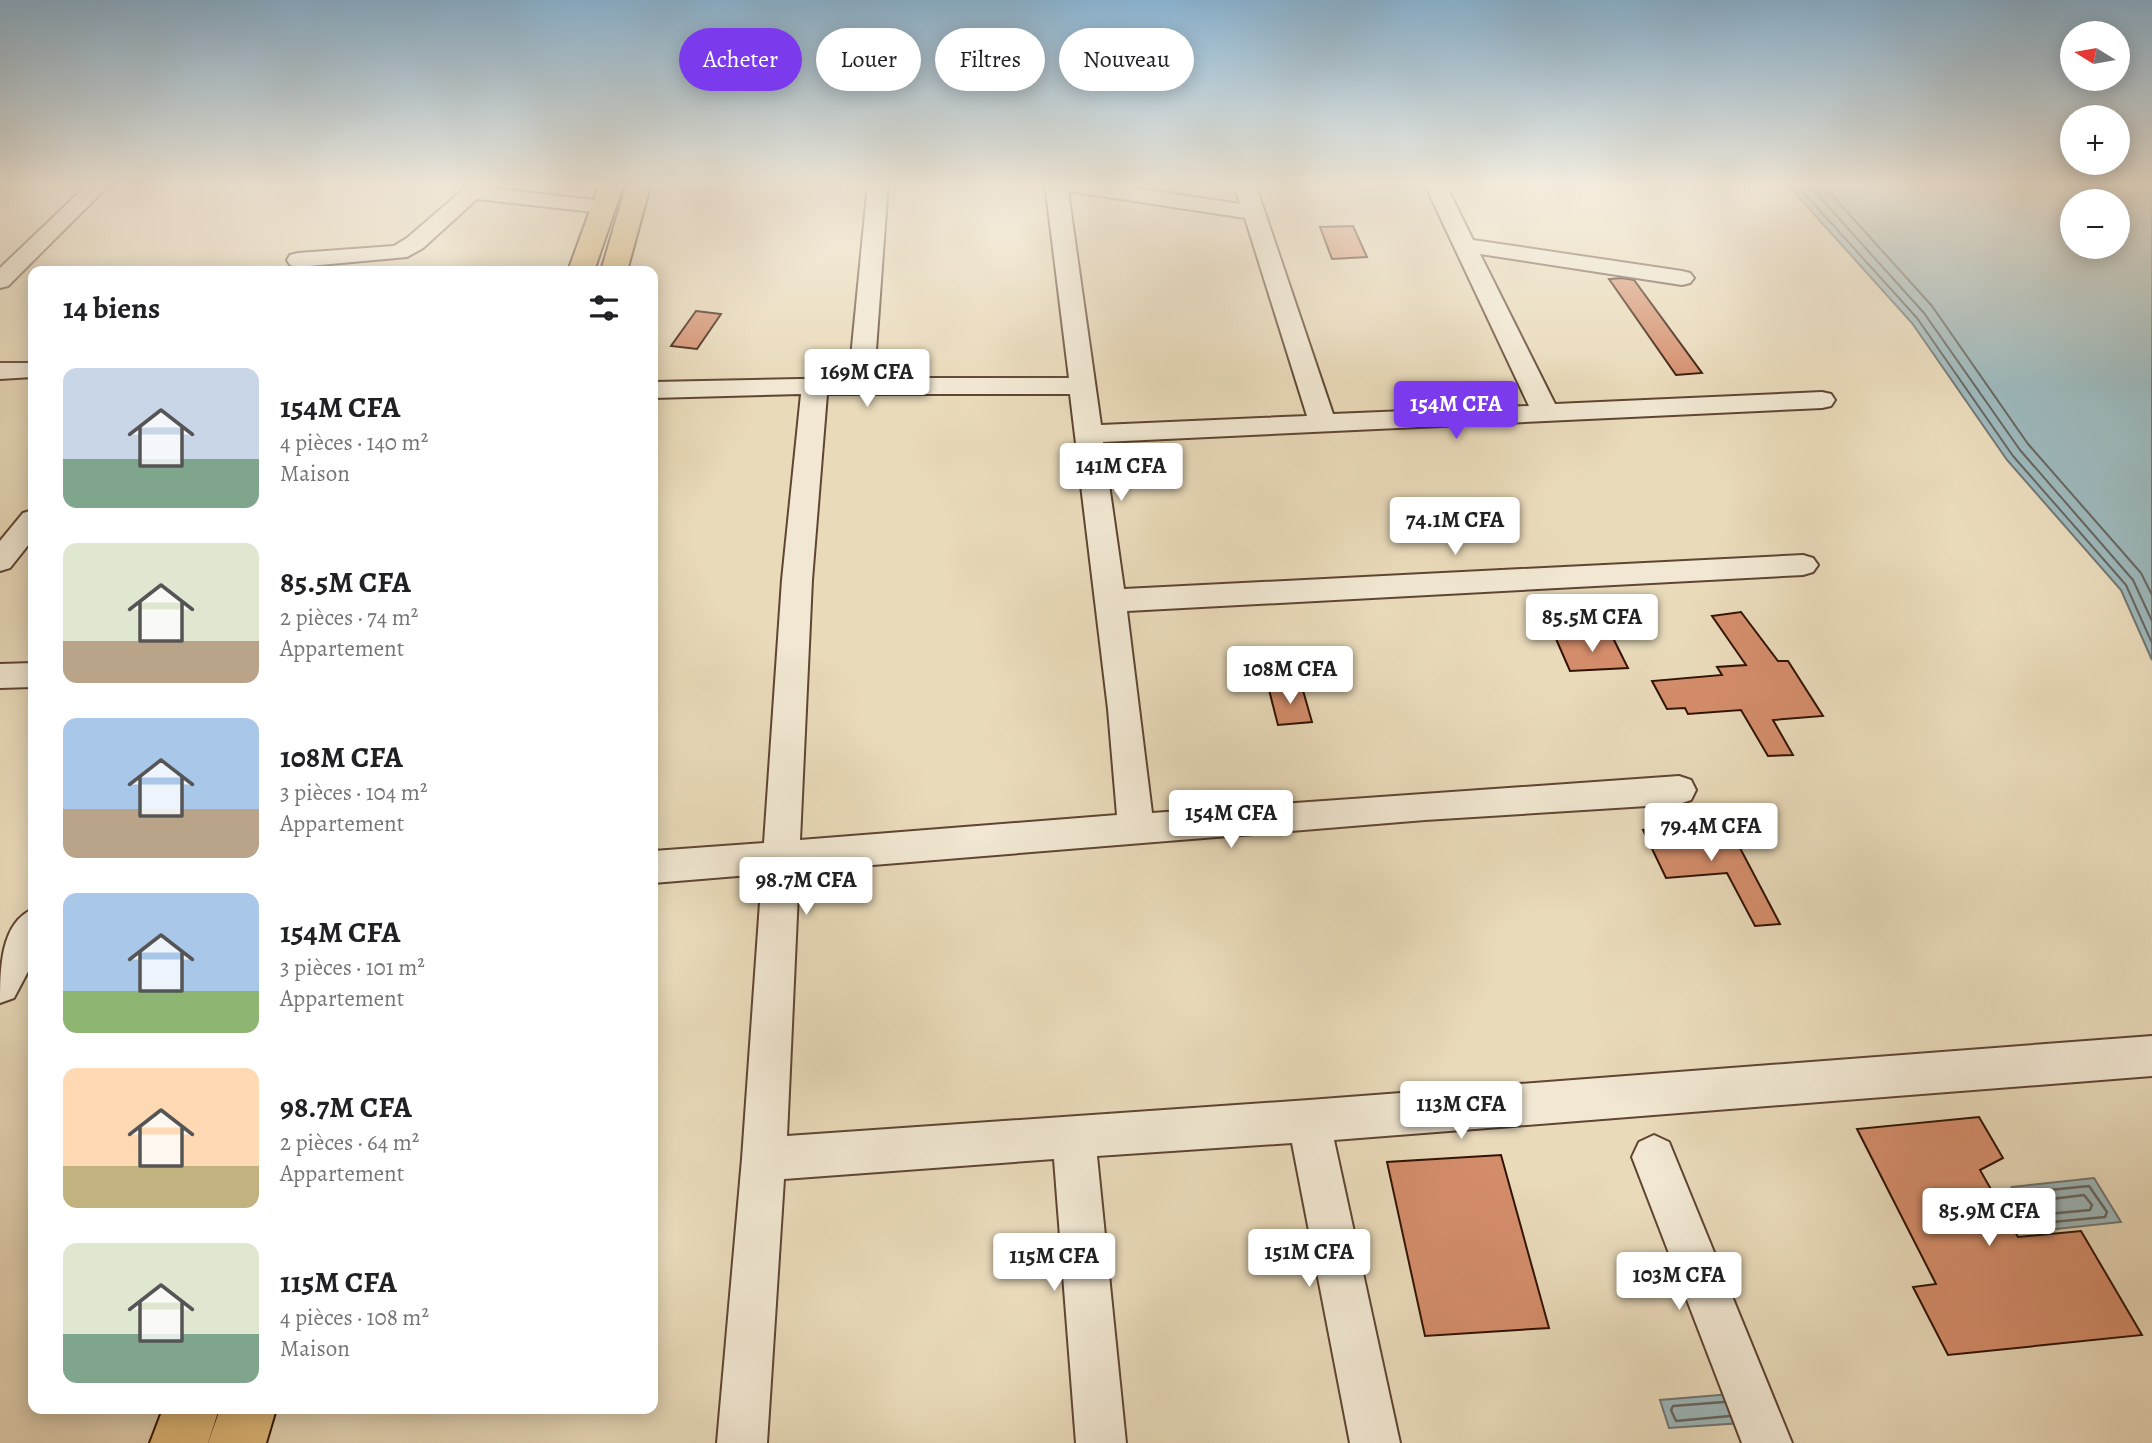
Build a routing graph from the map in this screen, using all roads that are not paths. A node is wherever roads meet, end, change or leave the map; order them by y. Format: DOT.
graph roads {
  1 [pos="32,250"];
  2 [pos="402,250"];
  3 [pos="872,250"];
  4 [pos="1064,250"];
  5 [pos="1267,250"];
  6 [pos="1467,250"];
  7 [pos="1499,250"];
  8 [pos="298,260"];
  9 [pos="1682,278"];
  10 [pos="0,281"];
  11 [pos="814,386"];
  12 [pos="861,386"];
  13 [pos="1080,386"];
  14 [pos="658,390"];
  15 [pos="1822,400"];
  16 [pos="1546,413"];
  17 [pos="1323,423"];
  18 [pos="1087,434"];
  19 [pos="28,526"];
  20 [pos="0,561"];
  21 [pos="1803,565"];
  22 [pos="1109,601"];
  23 [pos="0,676"];
  24 [pos="28,676"];
  25 [pos="1679,790"];
  26 [pos="1136,830"];
  27 [pos="780,858"];
  28 [pos="658,867"];
  29 [pos="28,935"];
  30 [pos="0,985"];
  31 [pos="2152,1056"];
  32 [pos="1309,1121"];
  33 [pos="1074,1137"];
  34 [pos="1654,1157"];
  35 [pos="764,1159"];
  36 [pos="189,1414"];
  37 [pos="246,1414"];
  38 [pos="179,1443"];
  39 [pos="237,1443"];
  40 [pos="742,1443"];
  41 [pos="1101,1443"];
  42 [pos="1375,1443"];
  43 [pos="1768,1443"];
  1 -- 10 [label="street"];
  2 -- 8 [label="street"];
  3 -- 12 [label="street"];
  4 -- 13 [label="street"];
  5 -- 17 [label="street"];
  6 -- 16 [label="street"];
  7 -- 9 [label="street"];
  11 -- 12 [label="street"];
  11 -- 14 [label="street"];
  11 -- 27 [label="street"];
  12 -- 13 [label="street"];
  13 -- 18 [label="street"];
  15 -- 16 [label="street"];
  16 -- 17 [label="street"];
  17 -- 18 [label="street"];
  18 -- 22 [label="street"];
  19 -- 20 [label="street"];
  21 -- 22 [label="street"];
  22 -- 26 [label="street"];
  23 -- 24 [label="street"];
  25 -- 26 [label="street"];
  26 -- 27 [label="street"];
  27 -- 28 [label="street"];
  27 -- 35 [label="street"];
  29 -- 30 [label="street"];
  31 -- 32 [label="street"];
  32 -- 33 [label="street"];
  32 -- 42 [label="street"];
  33 -- 35 [label="street"];
  33 -- 41 [label="street"];
  34 -- 43 [label="street"];
  35 -- 40 [label="street"];
  36 -- 38 [label="highway"];
  37 -- 39 [label="highway"];
}
